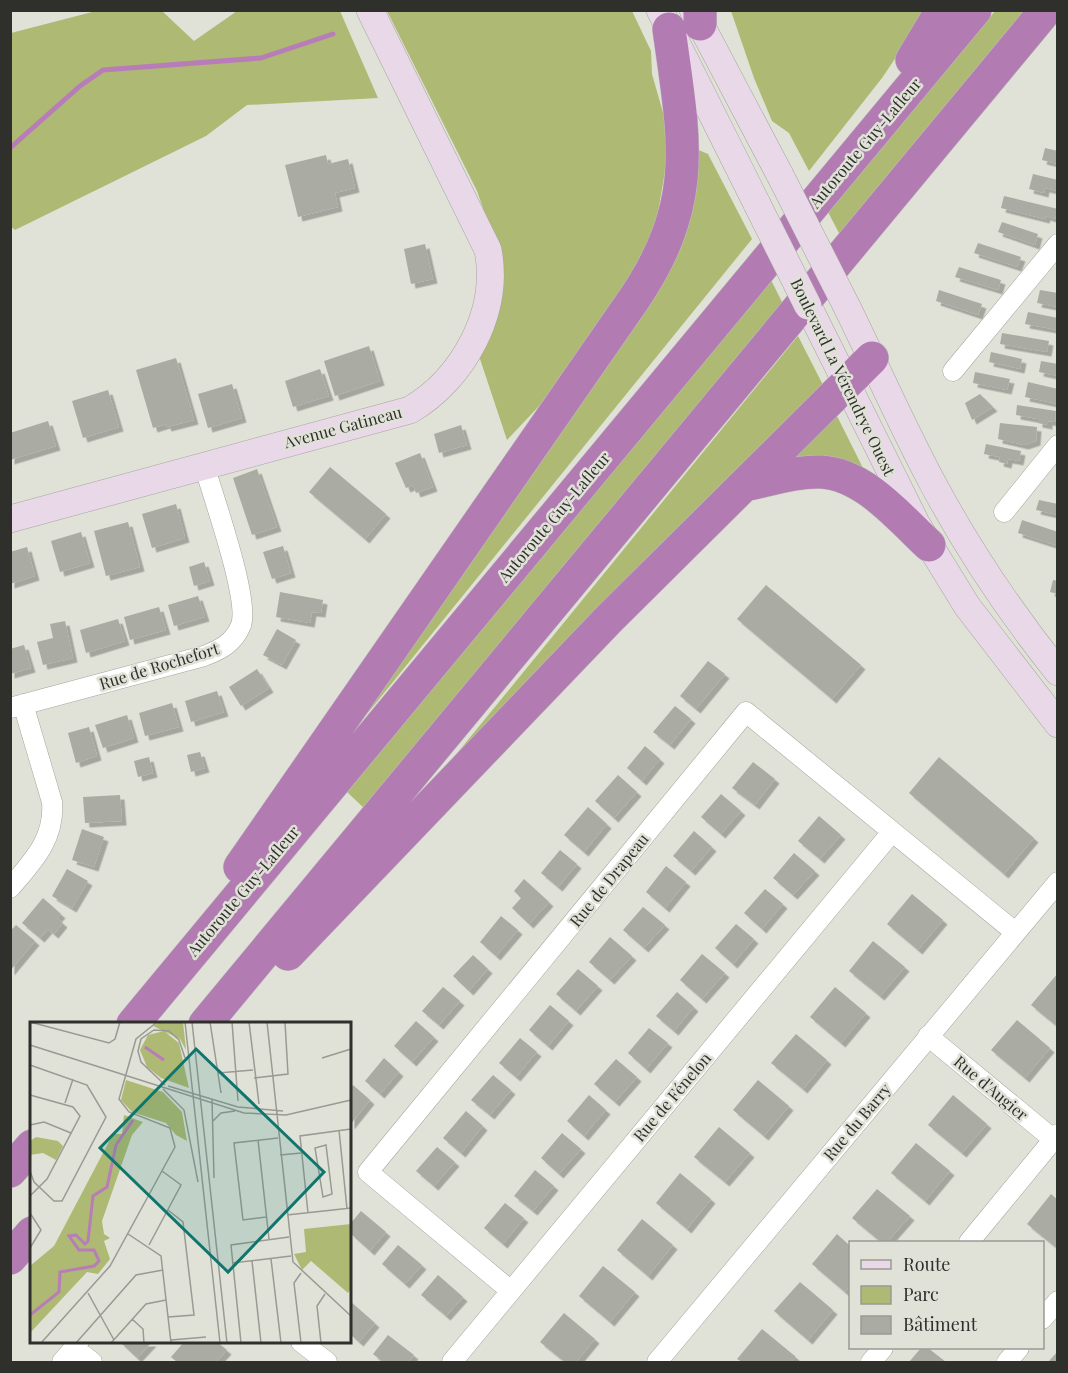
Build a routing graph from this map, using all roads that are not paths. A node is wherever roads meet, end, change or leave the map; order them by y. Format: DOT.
graph roads {
  1 [pos="370,10"];
  2 [pos="942,10"];
  3 [pos="975,10"];
  4 [pos="1046,10"];
  5 [pos="685,17"];
  6 [pos="853,157"];
  7 [pos="1055,253"];
  8 [pos="872,358"];
  9 [pos="953,371"];
  10 [pos="845,383"];
  11 [pos="1058,445"];
  12 [pos="204,465"];
  13 [pos="744,485"];
  14 [pos="1004,512"];
  15 [pos="10,519"];
  16 [pos="929,545"];
  17 [pos="1058,672"];
  18 [pos="17,706"];
  19 [pos="1058,724"];
  20 [pos="892,832"];
  21 [pos="1058,882"];
  22 [pos="10,888"];
  23 [pos="1015,932"];
  24 [pos="154,999"];
  25 [pos="134,1022"];
  26 [pos="206,1022"];
  27 [pos="220,1022"];
  28 [pos="928,1036"];
  29 [pos="1055,1136"];
  30 [pos="30,1148"];
  31 [pos="10,1171"];
  32 [pos="30,1235"];
  33 [pos="977,1240"];
  34 [pos="10,1258"];
  35 [pos="511,1291"];
  36 [pos="1044,1291"];
  37 [pos="1057,1301"];
  38 [pos="1044,1317"];
  39 [pos="304,1343"];
  40 [pos="881,1349"];
  41 [pos="1017,1349"];
  42 [pos="72,1350"];
  43 [pos="92,1362"];
  44 [pos="327,1362"];
  45 [pos="452,1362"];
  46 [pos="657,1362"];
  47 [pos="870,1362"];
  48 [pos="1007,1362"];
  1 -- 12 [label="main road, Avenue Gatineau"];
  2 -- 6 [label="highway"];
  3 -- 6 [label="highway, Autoroute Guy-Lafleur"];
  4 -- 26 [label="highway"];
  5 -- 8 [label="main road, Boulevard La Vérendrye Ouest, bridge"];
  5 -- 10 [label="main road, Boulevard La Vérendrye Ouest, bridge"];
  5 -- 24 [label="highway"];
  6 -- 24 [label="highway, Autoroute Guy-Lafleur"];
  7 -- 9 [label="street"];
  8 -- 10 [label="highway"];
  8 -- 17 [label="main road, Boulevard La Vérendrye Ouest"];
  10 -- 13 [label="highway"];
  10 -- 16 [label="main road, Boulevard La Vérendrye Ouest"];
  11 -- 14 [label="street"];
  12 -- 15 [label="main road, Avenue Gatineau"];
  12 -- 18 [label="street, Rue de Rochefort"];
  13 -- 16 [label="highway"];
  13 -- 27 [label="highway"];
  16 -- 19 [label="main road, Boulevard La Vérendrye Ouest"];
  18 -- 22 [label="street"];
  20 -- 23 [label="street, Rue de Drapeau"];
  20 -- 35 [label="street, Rue de Fénelon"];
  20 -- 35 [label="street, Rue de Drapeau"];
  21 -- 23 [label="street, Rue du Barry"];
  23 -- 28 [label="street, Rue du Barry"];
  24 -- 25 [label="highway, Autoroute Guy-Lafleur"];
  28 -- 29 [label="street, Rue d'Augier"];
  28 -- 46 [label="street, Rue du Barry"];
  29 -- 33 [label="street"];
  30 -- 31 [label="highway"];
  32 -- 34 [label="highway"];
  35 -- 45 [label="street, Rue de Fénelon"];
  36 -- 37 [label="street"];
  37 -- 38 [label="street"];
  39 -- 44 [label="street"];
  40 -- 47 [label="street"];
  41 -- 48 [label="street"];
  42 -- 43 [label="street"];
}
